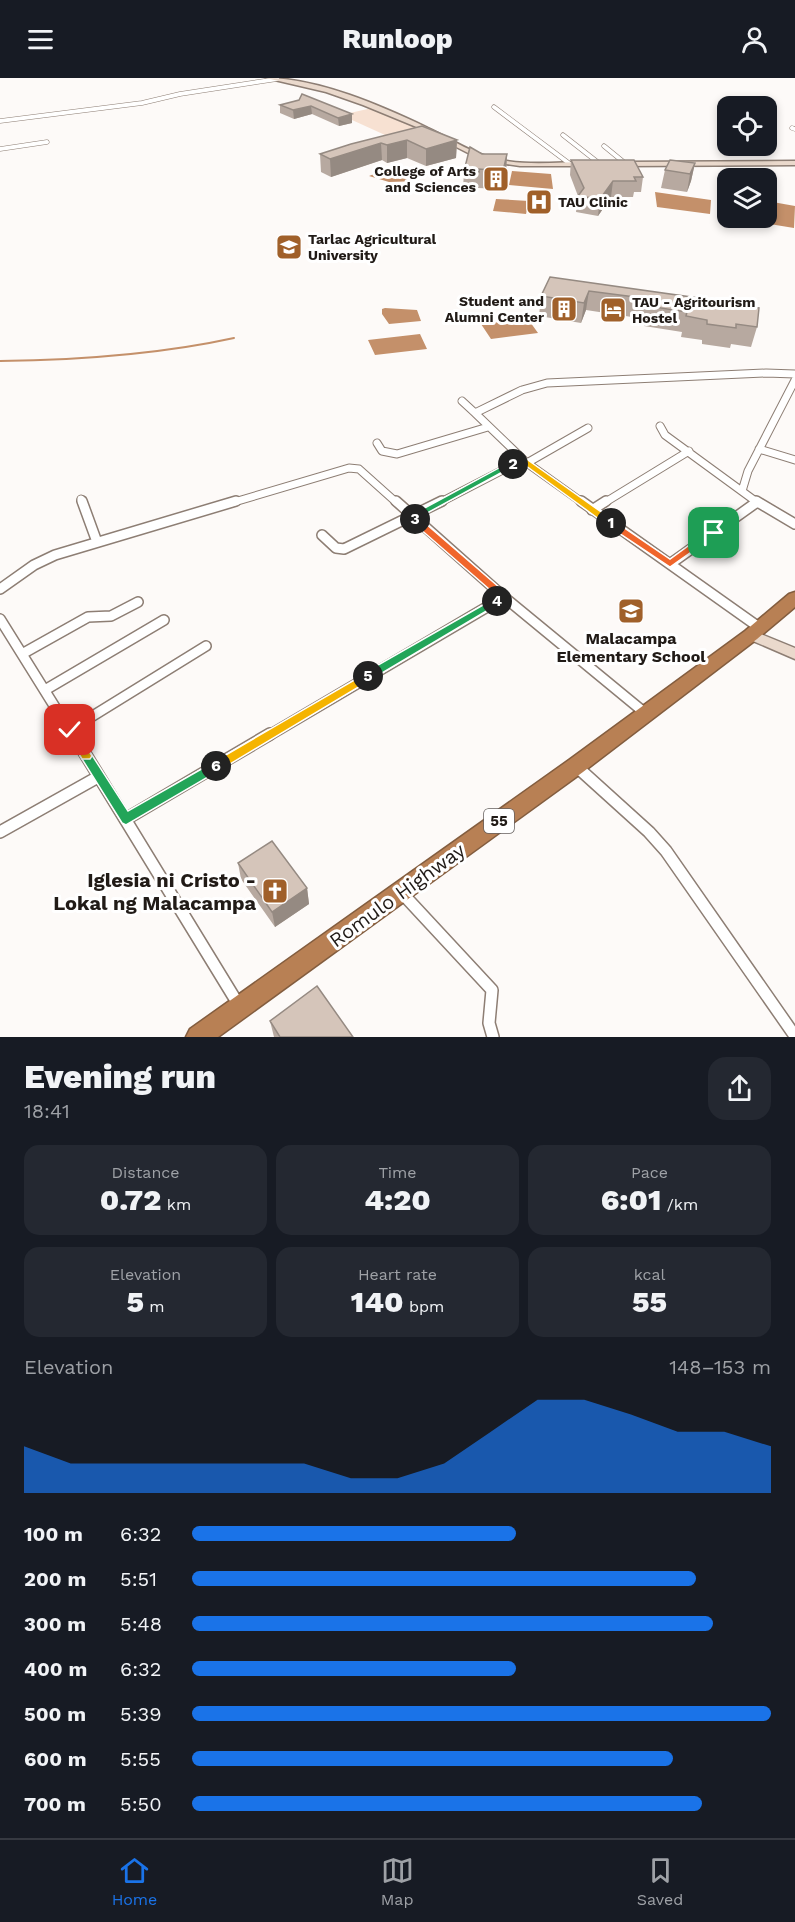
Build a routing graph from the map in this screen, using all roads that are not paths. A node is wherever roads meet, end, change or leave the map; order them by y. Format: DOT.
graph roads {
  1 [pos="269,78"];
  2 [pos="277,79"];
  3 [pos="322,82"];
  4 [pos="331,91"];
  5 [pos="494,107"];
  6 [pos="0,121"];
  7 [pos="563,135"];
  8 [pos="47,142"];
  9 [pos="604,146"];
  10 [pos="0,149"];
  11 [pos="795,163"];
  12 [pos="570,164"];
  13 [pos="600,164"];
  14 [pos="626,164"];
  15 [pos="795,374"];
  16 [pos="795,380"];
  17 [pos="462,401"];
  18 [pos="475,413"];
  19 [pos="660,426"];
  20 [pos="488,428"];
  21 [pos="588,428"];
  22 [pos="377,443"];
  23 [pos="759,449"];
  24 [pos="689,451"];
  25 [pos="795,460"];
  26 [pos="524,461"];
  27 [pos="742,491"];
  28 [pos="81,499"];
  29 [pos="757,502"];
  30 [pos="592,510"];
  31 [pos="412,517"];
  32 [pos="795,524"];
  33 [pos="322,535"];
  34 [pos="97,542"];
  35 [pos="670,564"];
  36 [pos="0,589"];
  37 [pos="504,597"];
  38 [pos="795,598"];
  39 [pos="138,602"];
  40 [pos="0,620"];
  41 [pos="164,620"];
  42 [pos="756,632"];
  43 [pos="206,646"];
  44 [pos="22,654"];
  45 [pos="795,654"];
  46 [pos="45,690"];
  47 [pos="645,713"];
  48 [pos="70,730"];
  49 [pos="576,766"];
  50 [pos="99,777"];
  51 [pos="126,819"];
  52 [pos="0,832"];
  53 [pos="400,891"];
  54 [pos="240,1007"];
  55 [pos="795,1036"];
  56 [pos="198,1037"];
  57 [pos="492,1037"];
  1 -- 2 [label="street"];
  2 -- 4 [label="street"];
  2 -- 6 [label="street"];
  3 -- 4 [label="street"];
  4 -- 12 [label="street"];
  5 -- 12 [label="street"];
  7 -- 13 [label="street"];
  8 -- 10 [label="street"];
  9 -- 14 [label="street"];
  11 -- 14 [label="street"];
  12 -- 13 [label="street"];
  13 -- 14 [label="street"];
  15 -- 18 [label="street"];
  16 -- 23 [label="street"];
  17 -- 18 [label="street"];
  18 -- 20 [label="street"];
  19 -- 24 [label="street"];
  20 -- 22 [label="street"];
  20 -- 26 [label="street"];
  21 -- 26 [label="street"];
  23 -- 25 [label="street"];
  23 -- 27 [label="street"];
  24 -- 27 [label="street"];
  24 -- 30 [label="street"];
  26 -- 30 [label="street"];
  26 -- 31 [label="street"];
  27 -- 29 [label="street"];
  28 -- 34 [label="street"];
  29 -- 32 [label="street"];
  29 -- 35 [label="street"];
  30 -- 35 [label="street"];
  31 -- 33 [label="street"];
  31 -- 34 [label="street"];
  31 -- 37 [label="street"];
  34 -- 36 [label="street"];
  35 -- 42 [label="street"];
  37 -- 47 [label="street"];
  37 -- 51 [label="street"];
  38 -- 42 [label="highway, Romulo Highway / 55"];
  39 -- 44 [label="street"];
  40 -- 44 [label="street"];
  41 -- 46 [label="street"];
  42 -- 45 [label="street"];
  42 -- 47 [label="highway, Romulo Highway / 55"];
  43 -- 48 [label="street"];
  44 -- 46 [label="street"];
  46 -- 48 [label="street"];
  47 -- 49 [label="highway, Romulo Highway / 55"];
  48 -- 50 [label="street"];
  49 -- 53 [label="highway, Romulo Highway / 55"];
  49 -- 55 [label="street"];
  50 -- 51 [label="street"];
  50 -- 52 [label="street"];
  51 -- 54 [label="street"];
  53 -- 54 [label="highway, Romulo Highway / 55"];
  53 -- 57 [label="street"];
  54 -- 56 [label="highway, Romulo Highway / 55"];
}
